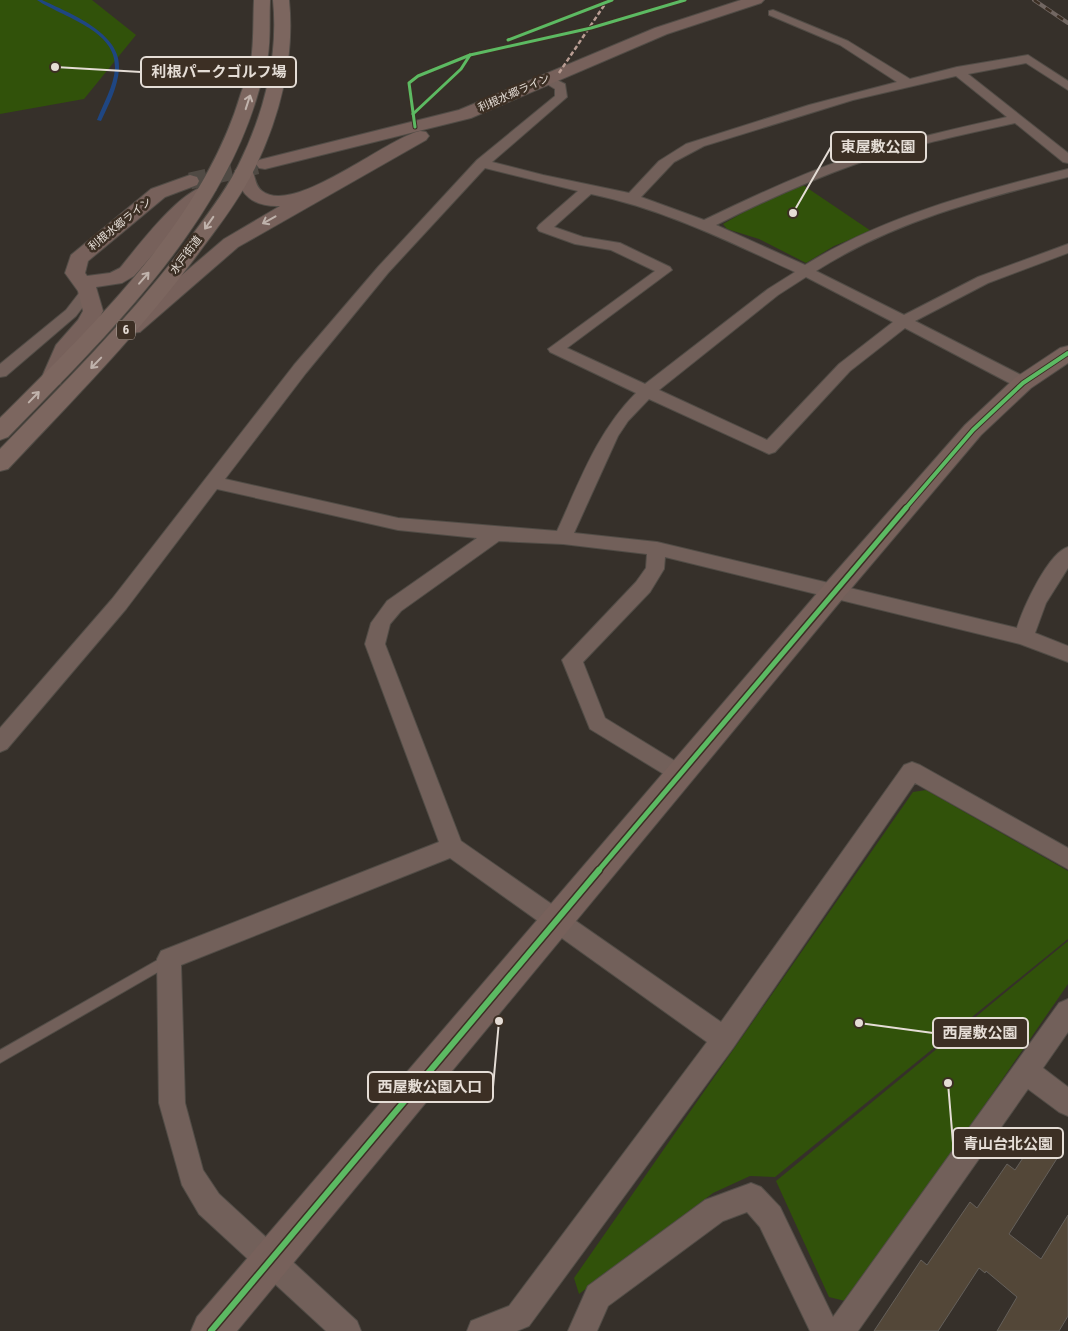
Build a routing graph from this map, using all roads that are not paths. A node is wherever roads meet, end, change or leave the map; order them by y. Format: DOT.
graph roads {
  1 [pos="262,0"];
  2 [pos="281,0"];
  3 [pos="756,0"];
  4 [pos="773,13"];
  5 [pos="957,71"];
  6 [pos="545,79"];
  7 [pos="906,82"];
  8 [pos="1068,86"];
  9 [pos="464,114"];
  10 [pos="1015,119"];
  11 [pos="1068,160"];
  12 [pos="482,163"];
  13 [pos="265,164"];
  14 [pos="244,171"];
  15 [pos="1068,173"];
  16 [pos="198,186"];
  17 [pos="587,190"];
  18 [pos="311,196"];
  19 [pos="632,198"];
  20 [pos="706,225"];
  21 [pos="1068,248"];
  22 [pos="805,271"];
  23 [pos="86,286"];
  24 [pos="905,322"];
  25 [pos="116,342"];
  26 [pos="1068,353"];
  27 [pos="0,372"];
  28 [pos="52,379"];
  29 [pos="1023,382"];
  30 [pos="646,392"];
  31 [pos="0,432"];
  32 [pos="0,463"];
  33 [pos="213,482"];
  34 [pos="496,534"];
  35 [pos="563,538"];
  36 [pos="657,550"];
  37 [pos="1068,554"];
  38 [pos="834,591"];
  39 [pos="1024,638"];
  40 [pos="1068,654"];
  41 [pos="0,743"];
  42 [pos="680,775"];
  43 [pos="452,847"];
  44 [pos="1068,859"];
  45 [pos="558,921"];
  46 [pos="169,959"];
  47 [pos="1068,1011"];
  48 [pos="724,1039"];
  49 [pos="0,1057"];
  50 [pos="1026,1071"];
  51 [pos="1068,1103"];
  52 [pos="270,1260"];
  53 [pos="211,1331"];
  54 [pos="347,1331"];
  55 [pos="481,1331"];
  56 [pos="582,1331"];
  57 [pos="825,1331"];
  58 [pos="841,1331"];
  16 -- 1 [label="highway, 水戸街道 / 6, one-way"];
  2 -- 14 [label="highway, 水戸街道 / 6"];
  3 -- 6 [label="main road, 利根水郷ライン"];
  4 -- 7 [label="street"];
  5 -- 7 [label="street"];
  5 -- 8 [label="street"];
  5 -- 10 [label="street"];
  6 -- 9 [label="main road, 利根水郷ライン"];
  6 -- 12 [label="street"];
  7 -- 19 [label="street"];
  9 -- 13 [label="main road, 利根水郷ライン"];
  9 -- 18 [label="main road"];
  10 -- 11 [label="street"];
  10 -- 20 [label="street"];
  12 -- 17 [label="street"];
  12 -- 33 [label="street"];
  14 -- 18 [label="main road"];
  14 -- 25 [label="highway, 水戸街道 / 6, one-way"];
  15 -- 22 [label="street"];
  16 -- 23 [label="main road"];
  16 -- 23 [label="main road, 利根水郷ライン"];
  28 -- 16 [label="highway, 水戸街道 / 6, one-way"];
  17 -- 19 [label="street"];
  17 -- 30 [label="street"];
  18 -- 25 [label="main road, one-way"];
  19 -- 20 [label="street"];
  20 -- 22 [label="street"];
  21 -- 24 [label="street"];
  22 -- 24 [label="street"];
  22 -- 30 [label="street"];
  23 -- 27 [label="street"];
  23 -- 28 [label="main road"];
  24 -- 29 [label="street"];
  24 -- 30 [label="street"];
  25 -- 32 [label="highway, 水戸街道 / 6, one-way"];
  26 -- 29 [label="main road"];
  31 -- 28 [label="highway, 水戸街道 / 6, one-way"];
  29 -- 38 [label="main road"];
  30 -- 35 [label="street"];
  33 -- 34 [label="street"];
  33 -- 41 [label="street"];
  34 -- 35 [label="street"];
  34 -- 43 [label="street"];
  35 -- 36 [label="street"];
  36 -- 38 [label="street"];
  36 -- 42 [label="street"];
  37 -- 39 [label="street"];
  38 -- 39 [label="street"];
  38 -- 42 [label="main road"];
  39 -- 40 [label="street"];
  42 -- 45 [label="main road"];
  43 -- 45 [label="street"];
  43 -- 46 [label="street"];
  44 -- 48 [label="street"];
  45 -- 48 [label="street"];
  45 -- 52 [label="main road"];
  46 -- 49 [label="lane"];
  46 -- 52 [label="street"];
  47 -- 50 [label="street"];
  48 -- 55 [label="street"];
  50 -- 51 [label="street"];
  50 -- 58 [label="street"];
  52 -- 53 [label="main road"];
  52 -- 54 [label="street"];
  56 -- 57 [label="street"];
}
